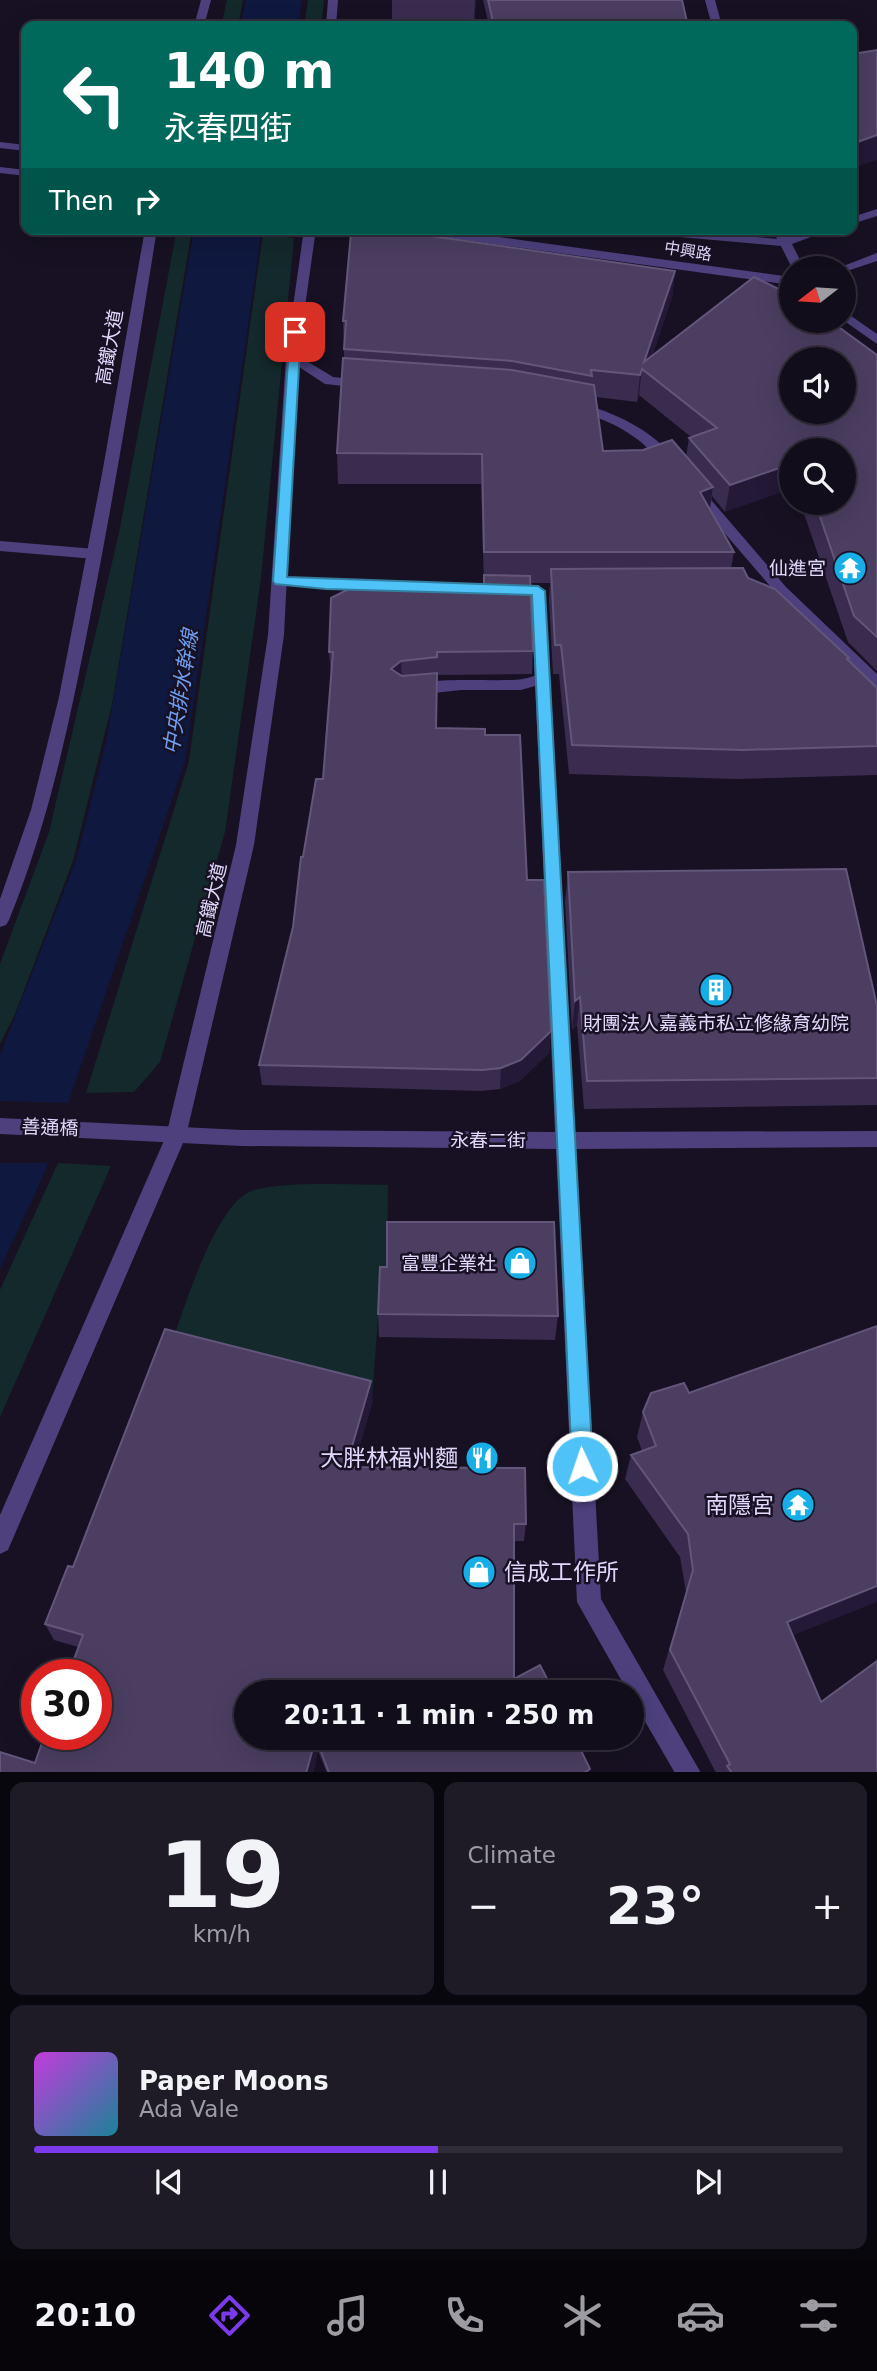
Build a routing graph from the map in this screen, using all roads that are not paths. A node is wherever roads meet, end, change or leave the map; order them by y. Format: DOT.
graph roads {
  1 [pos="206,0"];
  2 [pos="333,0"];
  3 [pos="710,0"];
  4 [pos="201,21"];
  5 [pos="331,21"];
  6 [pos="716,21"];
  7 [pos="0,145"];
  8 [pos="21,147"];
  9 [pos="0,170"];
  10 [pos="21,172"];
  11 [pos="877,212"];
  12 [pos="857,219"];
  13 [pos="150,235"];
  14 [pos="309,235"];
  15 [pos="456,235"];
  16 [pos="698,235"];
  17 [pos="780,235"];
  18 [pos="808,235"];
  19 [pos="783,243"];
  20 [pos="791,256"];
  21 [pos="877,257"];
  22 [pos="856,264"];
  23 [pos="779,281"];
  24 [pos="856,324"];
  25 [pos="877,340"];
  26 [pos="292,356"];
  27 [pos="372,384"];
  28 [pos="563,404"];
  29 [pos="0,546"];
  30 [pos="95,554"];
  31 [pos="280,581"];
  32 [pos="393,587"];
  33 [pos="538,591"];
  34 [pos="543,678"];
  35 [pos="877,683"];
  36 [pos="402,691"];
  37 [pos="0,920"];
  38 [pos="0,1126"];
  39 [pos="99,1129"];
  40 [pos="176,1136"];
  41 [pos="877,1139"];
  42 [pos="567,1141"];
  43 [pos="0,1542"];
  44 [pos="688,1772"];
  1 -- 4 [label="street"];
  2 -- 5 [label="street"];
  3 -- 6 [label="street"];
  7 -- 8 [label="street"];
  9 -- 10 [label="street"];
  11 -- 12 [label="street"];
  13 -- 30 [label="street, 高鐵大道"];
  14 -- 26 [label="street, 高鐵大道"];
  15 -- 23 [label="street, 中興路"];
  16 -- 19 [label="street, 中興路"];
  17 -- 19 [label="street"];
  18 -- 19 [label="street, 中興路"];
  19 -- 20 [label="street"];
  21 -- 22 [label="street"];
  24 -- 25 [label="street"];
  26 -- 27 [label="street"];
  26 -- 31 [label="street, 高鐵大道"];
  28 -- 35 [label="street"];
  29 -- 30 [label="street"];
  30 -- 37 [label="street, 高鐵大道"];
  31 -- 32 [label="street"];
  31 -- 40 [label="street, 高鐵大道"];
  33 -- 34 [label="street"];
  34 -- 36 [label="street"];
  34 -- 42 [label="street"];
  38 -- 39 [label="street, 善通橋"];
  39 -- 40 [label="street, 永春二街"];
  40 -- 42 [label="street, 永春二街"];
  40 -- 43 [label="street, 高鐵大道"];
  41 -- 42 [label="street, 永春二街"];
  42 -- 44 [label="street"];
}
